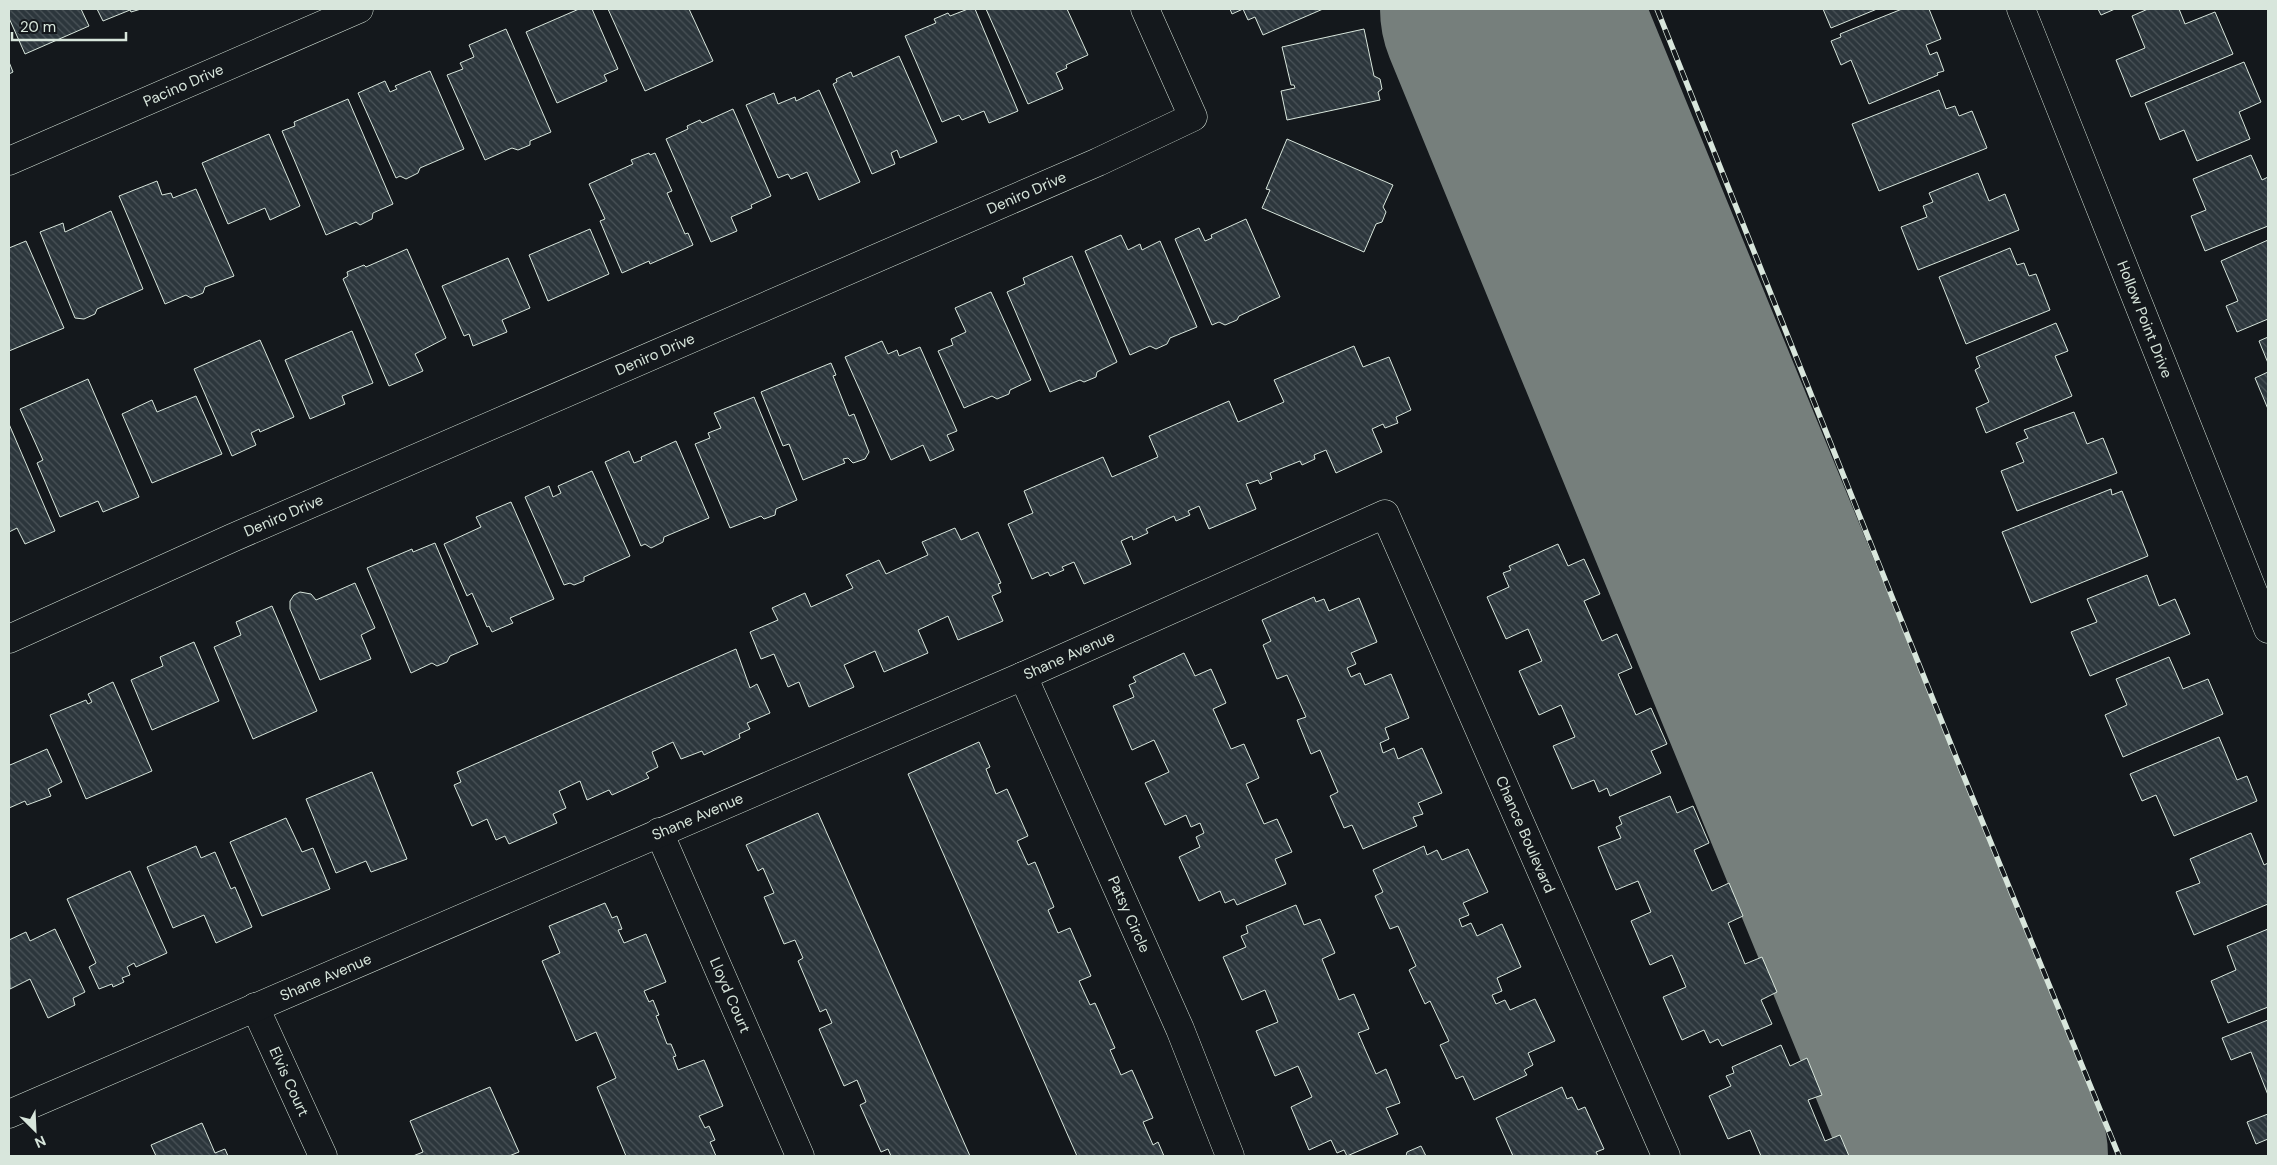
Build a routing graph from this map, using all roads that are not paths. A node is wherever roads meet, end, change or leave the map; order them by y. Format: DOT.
graph roads {
  1 [pos="358,9"];
  2 [pos="1145,9"];
  3 [pos="2021,9"];
  4 [pos="9,161"];
  5 [pos="1384,514"];
  6 [pos="2268,629"];
  7 [pos="9,639"];
  8 [pos="1023,676"];
  9 [pos="659,832"];
  10 [pos="255,1007"];
  11 [pos="9,1114"];
  12 [pos="323,1156"];
  13 [pos="800,1156"];
  14 [pos="1230,1156"];
  15 [pos="1666,1156"];
  1 -- 4 [label="street, Pacino Drive"];
  2 -- 7 [label="street, Deniro Drive"];
  3 -- 6 [label="street, Hollow Point Drive"];
  5 -- 8 [label="street, Shane Avenue"];
  5 -- 15 [label="street, Chance Boulevard"];
  8 -- 9 [label="street, Shane Avenue"];
  8 -- 14 [label="street, Patsy Circle"];
  9 -- 10 [label="street, Shane Avenue"];
  9 -- 13 [label="street, Lloyd Court"];
  10 -- 11 [label="street, Shane Avenue"];
  10 -- 12 [label="street, Elvis Court"];
}
